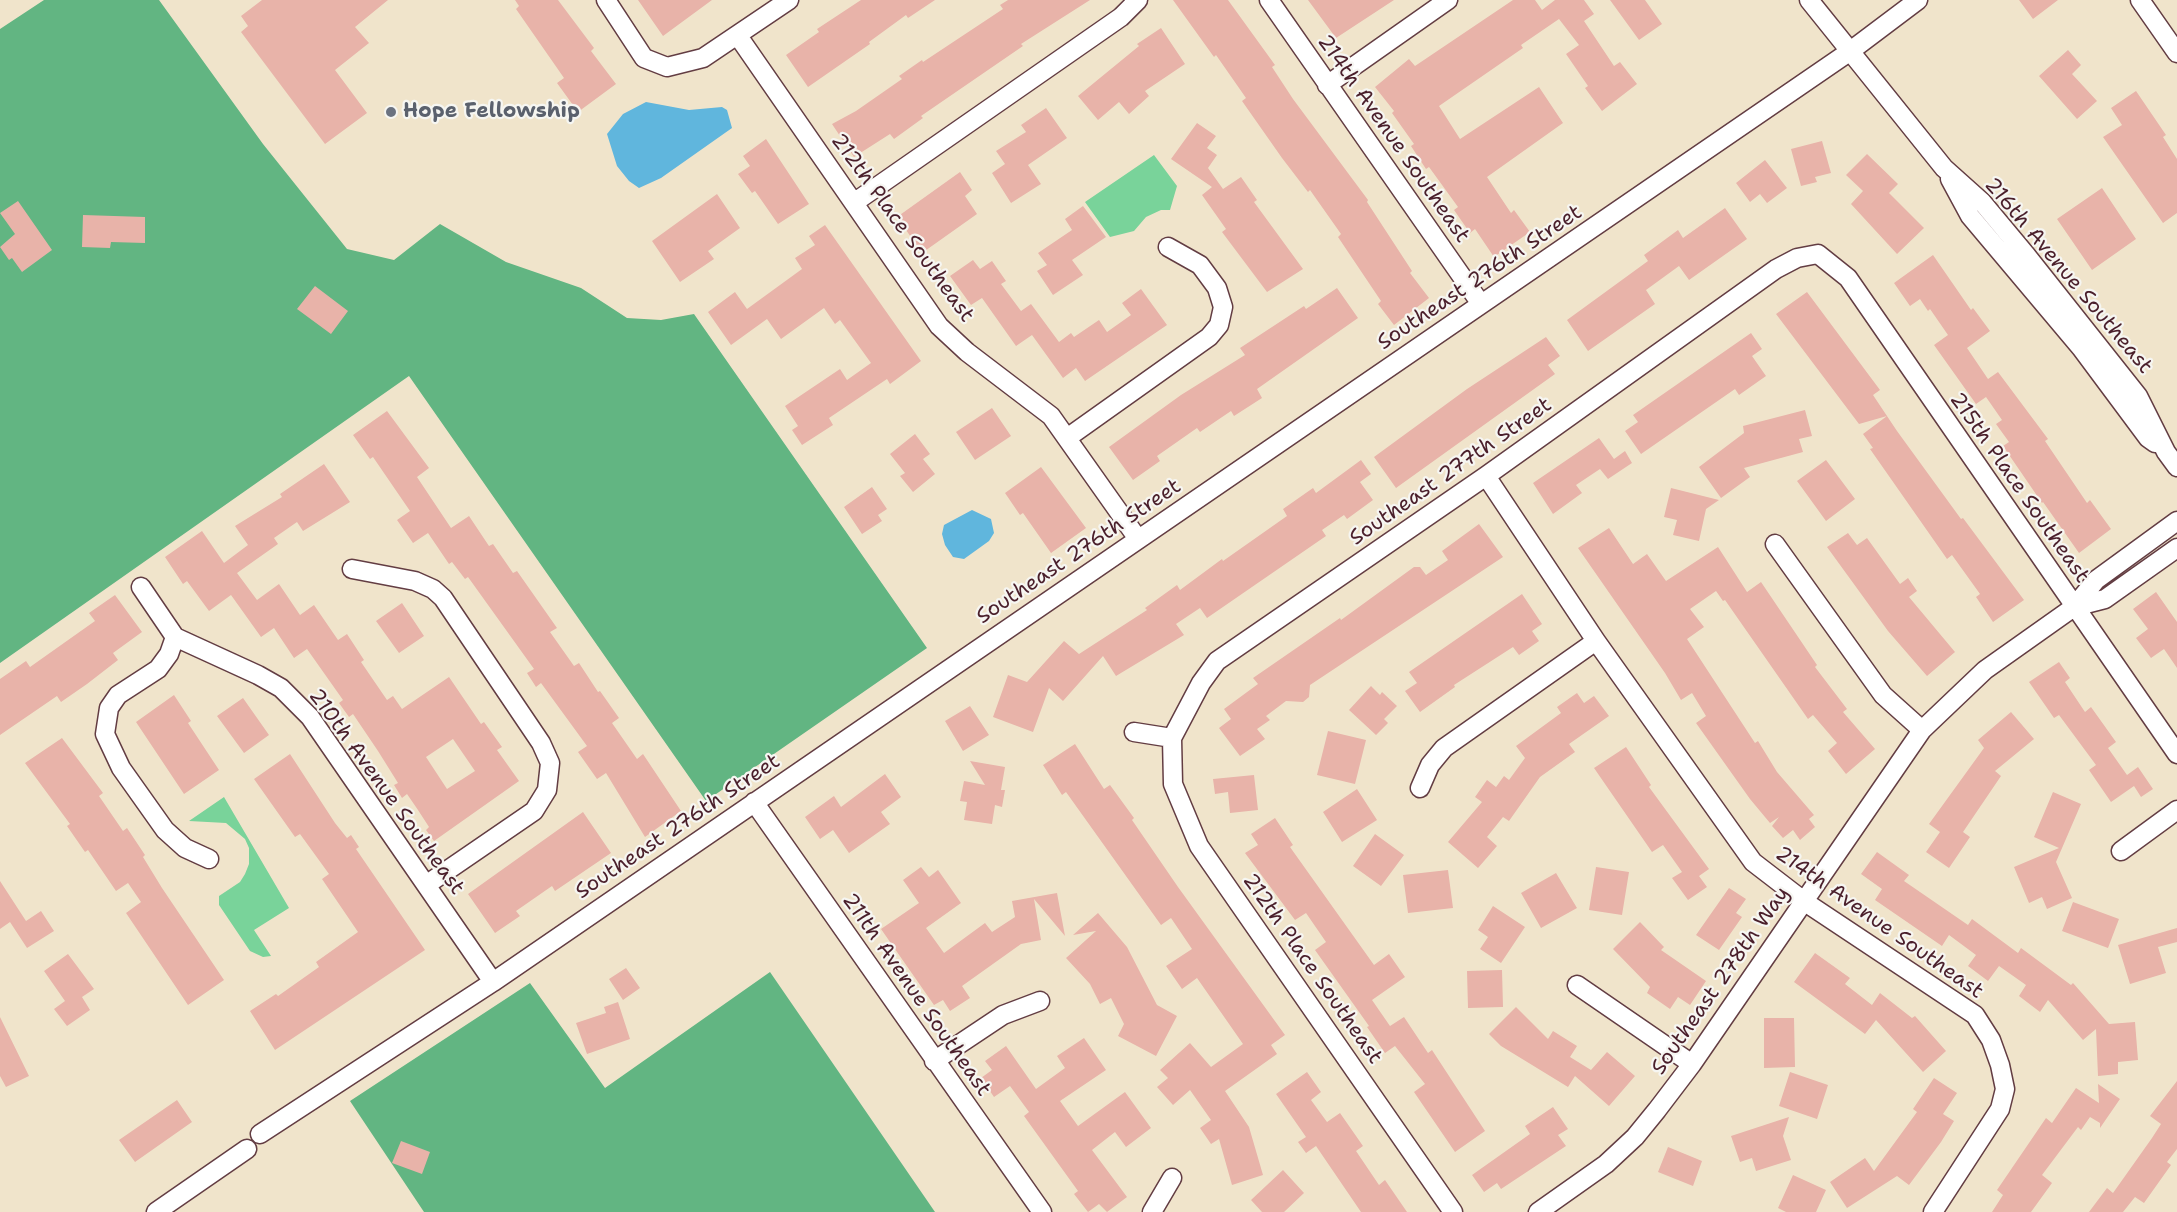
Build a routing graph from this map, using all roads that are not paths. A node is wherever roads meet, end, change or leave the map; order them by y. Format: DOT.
graph roads {
  1 [pos="606,0"];
  2 [pos="789,0"];
  3 [pos="1138,0"];
  4 [pos="1269,0"];
  5 [pos="1448,0"];
  6 [pos="1809,0"];
  7 [pos="1918,0"];
  8 [pos="2140,0"];
  9 [pos="738,36"];
  10 [pos="1849,52"];
  11 [pos="2177,53"];
  12 [pos="1327,85"];
  13 [pos="855,202"];
  14 [pos="1168,248"];
  15 [pos="1818,254"];
  16 [pos="1481,304"];
  17 [pos="1067,438"];
  18 [pos="2177,467"];
  19 [pos="1486,476"];
  20 [pos="2177,521"];
  21 [pos="1138,539"];
  22 [pos="1775,544"];
  23 [pos="2177,548"];
  24 [pos="352,569"];
  25 [pos="141,587"];
  26 [pos="2074,607"];
  27 [pos="175,638"];
  28 [pos="1596,641"];
  29 [pos="1922,730"];
  30 [pos="1134,732"];
  31 [pos="1172,738"];
  32 [pos="2177,754"];
  33 [pos="1420,788"];
  34 [pos="754,802"];
  35 [pos="2177,810"];
  36 [pos="2121,851"];
  37 [pos="209,859"];
  38 [pos="426,885"];
  39 [pos="1805,902"];
  40 [pos="493,982"];
  41 [pos="1576,985"];
  42 [pos="1040,1001"];
  43 [pos="934,1061"];
  44 [pos="1692,1065"];
  45 [pos="260,1134"];
  46 [pos="247,1149"];
  47 [pos="1172,1178"];
  48 [pos="156,1212"];
  49 [pos="1042,1212"];
  50 [pos="1152,1212"];
  51 [pos="1454,1212"];
  52 [pos="1538,1212"];
  53 [pos="1934,1212"];
  1 -- 9 [label="street"];
  2 -- 9 [label="street"];
  3 -- 13 [label="street"];
  4 -- 12 [label="street, 214th Avenue Southeast"];
  5 -- 12 [label="street"];
  6 -- 10 [label="street, 216th Avenue Southeast"];
  7 -- 10 [label="street, Southeast 276th Street"];
  8 -- 11 [label="street"];
  9 -- 13 [label="street, 212th Place Southeast"];
  10 -- 16 [label="street, Southeast 276th Street"];
  10 -- 18 [label="street, 216th Avenue Southeast"];
  12 -- 16 [label="street, 214th Avenue Southeast"];
  13 -- 17 [label="street, 212th Place Southeast"];
  14 -- 17 [label="street"];
  15 -- 19 [label="street, Southeast 277th Street"];
  15 -- 26 [label="street, 215th Place Southeast"];
  16 -- 21 [label="street, Southeast 276th Street"];
  17 -- 21 [label="street, 212th Place Southeast"];
  19 -- 28 [label="street, 214th Avenue Southeast"];
  19 -- 31 [label="street, Southeast 277th Street"];
  20 -- 26 [label="street, Southeast 278th Way"];
  21 -- 34 [label="street, Southeast 276th Street"];
  22 -- 29 [label="street"];
  23 -- 26 [label="street, Southeast 278th Way"];
  24 -- 38 [label="street"];
  25 -- 27 [label="street"];
  26 -- 29 [label="street, Southeast 278th Way"];
  26 -- 32 [label="street, 215th Place Southeast"];
  27 -- 37 [label="street"];
  27 -- 38 [label="street, 210th Avenue Southeast"];
  28 -- 33 [label="street"];
  28 -- 39 [label="street, 214th Avenue Southeast"];
  29 -- 39 [label="street, Southeast 278th Way"];
  30 -- 31 [label="street"];
  31 -- 51 [label="street, 212th Place Southeast"];
  34 -- 40 [label="street, Southeast 276th Street"];
  34 -- 43 [label="street, 211th Avenue Southeast"];
  35 -- 36 [label="street"];
  38 -- 40 [label="street, 210th Avenue Southeast"];
  39 -- 44 [label="street, Southeast 278th Way"];
  39 -- 53 [label="street, 214th Avenue Southeast"];
  40 -- 45 [label="street, Southeast 276th Street"];
  41 -- 44 [label="street"];
  42 -- 43 [label="street"];
  43 -- 49 [label="street, 211th Avenue Southeast"];
  44 -- 52 [label="street, Southeast 278th Way"];
  46 -- 48 [label="street"];
  47 -- 50 [label="street"];
}
